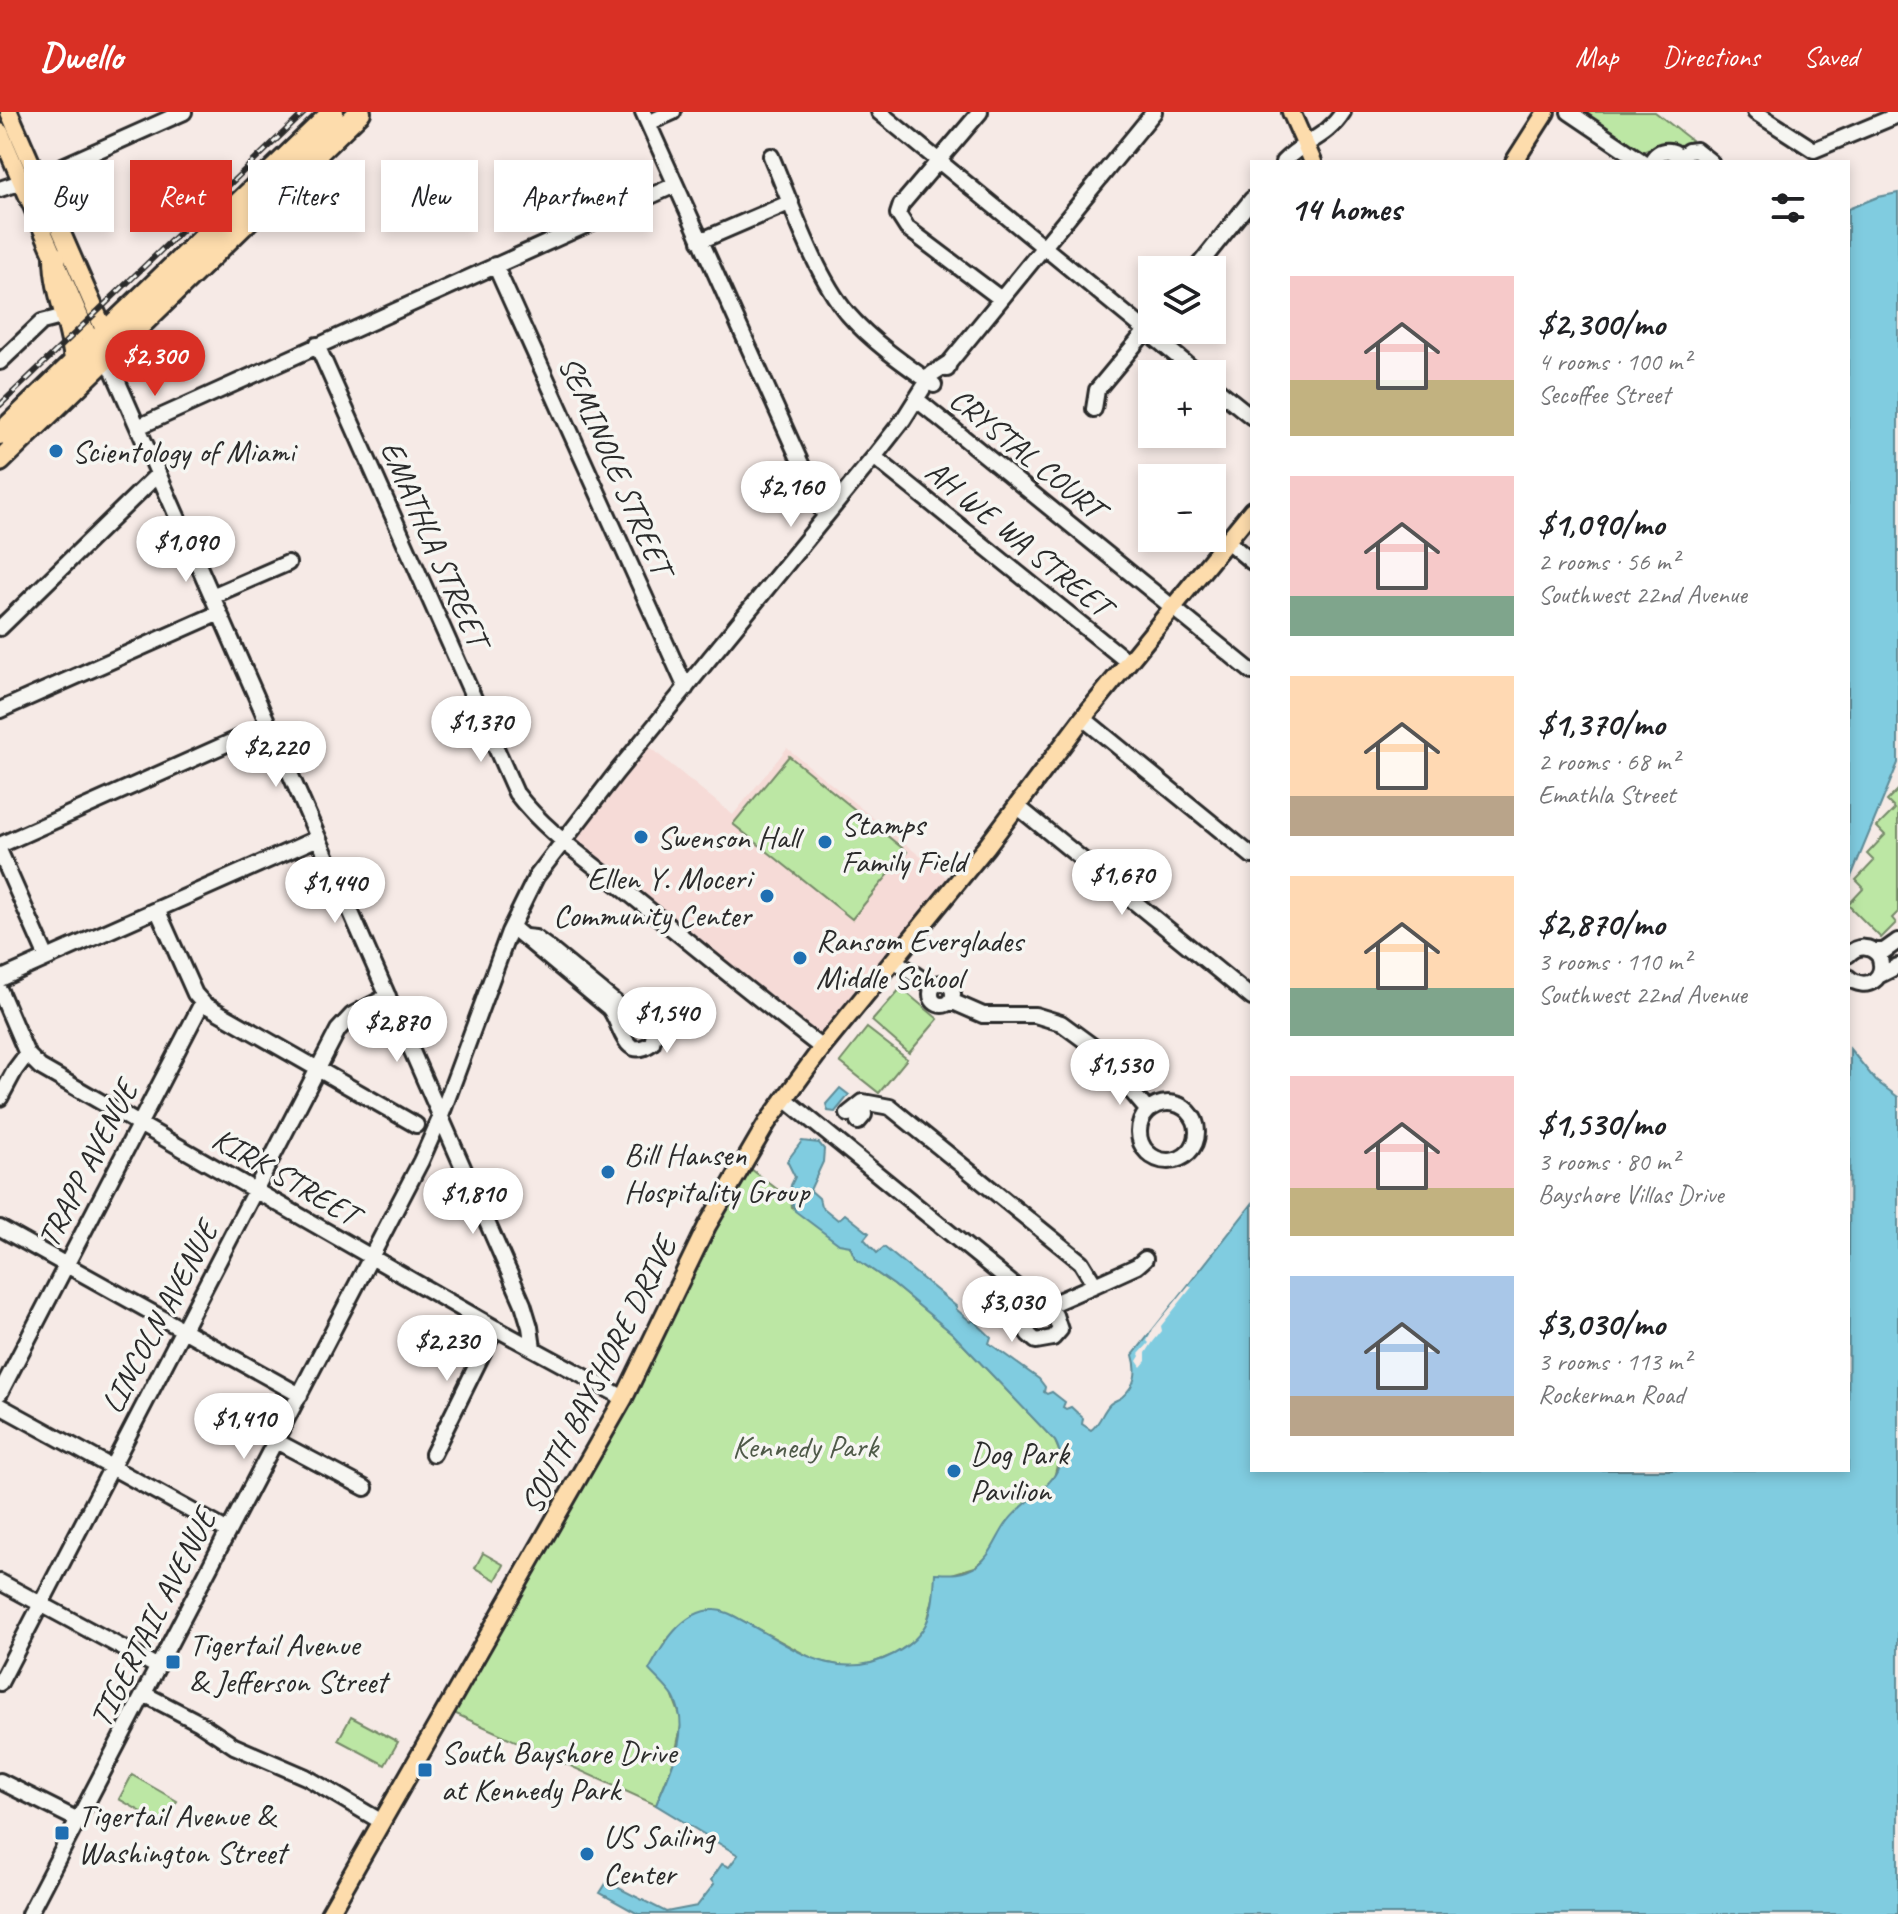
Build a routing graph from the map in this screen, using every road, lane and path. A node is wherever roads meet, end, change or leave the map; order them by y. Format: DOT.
graph roads {
  1 [pos="9,112"];
  2 [pos="184,112"];
  3 [pos="333,112"];
  4 [pos="360,112"];
  5 [pos="673,112"];
  6 [pos="879,112"];
  7 [pos="980,112"];
  8 [pos="1154,112"];
  9 [pos="1291,112"];
  10 [pos="1343,112"];
  11 [pos="1546,112"];
  12 [pos="1569,112"];
  13 [pos="1755,112"];
  14 [pos="1898,115"];
  15 [pos="646,118"];
  16 [pos="0,132"];
  17 [pos="1305,144"];
  18 [pos="771,156"];
  19 [pos="1682,159"];
  20 [pos="1285,160"];
  21 [pos="1312,160"];
  22 [pos="1515,160"];
  23 [pos="1640,160"];
  24 [pos="1652,160"];
  25 [pos="1708,160"];
  26 [pos="938,162"];
  27 [pos="18,181"];
  28 [pos="675,185"];
  29 [pos="0,189"];
  30 [pos="1250,201"];
  31 [pos="791,202"];
  32 [pos="700,241"];
  33 [pos="1043,248"];
  34 [pos="1206,256"];
  35 [pos="55,257"];
  36 [pos="495,265"];
  37 [pos="1001,299"];
  38 [pos="62,306"];
  39 [pos="1138,319"];
  40 [pos="1138,340"];
  41 [pos="1167,344"];
  42 [pos="101,345"];
  43 [pos="317,345"];
  44 [pos="1184,360"];
  45 [pos="75,361"];
  46 [pos="0,362"];
  47 [pos="931,383"];
  48 [pos="1226,396"];
  49 [pos="919,402"];
  50 [pos="1094,409"];
  51 [pos="1250,415"];
  52 [pos="138,427"];
  53 [pos="0,434"];
  54 [pos="874,457"];
  55 [pos="0,461"];
  56 [pos="158,474"];
  57 [pos="1250,512"];
  58 [pos="825,517"];
  59 [pos="1227,541"];
  60 [pos="1250,560"];
  61 [pos="288,563"];
  62 [pos="212,596"];
  63 [pos="1173,607"];
  64 [pos="219,613"];
  65 [pos="0,628"];
  66 [pos="1128,662"];
  67 [pos="1250,670"];
  68 [pos="686,688"];
  69 [pos="0,710"];
  70 [pos="1083,718"];
  71 [pos="269,725"];
  72 [pos="1017,806"];
  73 [pos="318,838"];
  74 [pos="563,839"];
  75 [pos="0,845"];
  76 [pos="0,852"];
  77 [pos="1250,854"];
  78 [pos="157,909"];
  79 [pos="512,927"];
  80 [pos="526,937"];
  81 [pos="1898,941"];
  82 [pos="1875,951"];
  83 [pos="1850,954"];
  84 [pos="47,958"];
  85 [pos="894,960"];
  86 [pos="1898,966"];
  87 [pos="1880,975"];
  88 [pos="0,979"];
  89 [pos="1850,979"];
  90 [pos="0,991"];
  91 [pos="388,996"];
  92 [pos="1250,996"];
  93 [pos="202,1003"];
  94 [pos="822,1048"];
  95 [pos="27,1054"];
  96 [pos="319,1070"];
  97 [pos="425,1079"];
  98 [pos="454,1080"];
  99 [pos="0,1098"];
  100 [pos="784,1098"];
  101 [pos="1148,1111"];
  102 [pos="441,1116"];
  103 [pos="139,1125"];
  104 [pos="416,1125"];
  105 [pos="834,1138"];
  106 [pos="455,1147"];
  107 [pos="428,1148"];
  108 [pos="256,1191"];
  109 [pos="0,1228"];
  110 [pos="372,1257"];
  111 [pos="1145,1259"];
  112 [pos="66,1265"];
  113 [pos="1095,1285"];
  114 [pos="1026,1295"];
  115 [pos="1048,1309"];
  116 [pos="495,1328"];
  117 [pos="184,1330"];
  118 [pos="533,1348"];
  119 [pos="0,1393"];
  120 [pos="300,1395"];
  121 [pos="624,1398"];
  122 [pos="0,1406"];
  123 [pos="276,1441"];
  124 [pos="433,1454"];
  125 [pos="111,1467"];
  126 [pos="365,1488"];
  127 [pos="228,1531"];
  128 [pos="0,1582"];
  129 [pos="40,1604"];
  130 [pos="158,1667"];
  131 [pos="0,1683"];
  132 [pos="144,1694"];
  133 [pos="0,1781"];
  134 [pos="78,1820"];
  135 [pos="382,1822"];
  136 [pos="29,1914"];
  137 [pos="329,1914"];
  1 -- 27 [label="main road"];
  2 -- 27 [label="street"];
  3 -- 42 [label="highway"];
  4 -- 42 [label="highway"];
  5 -- 15 [label="street"];
  6 -- 26 [label="street"];
  7 -- 26 [label="street"];
  8 -- 33 [label="street, TIGERTAIL AVENUE"];
  9 -- 17 [label="main road"];
  10 -- 17 [label="street"];
  11 -- 22 [label="main road"];
  12 -- 23 [label="street"];
  13 -- 14 [label="street"];
  15 -- 28 [label="street"];
  16 -- 27 [label="main road"];
  17 -- 20 [label="street"];
  17 -- 21 [label="main road"];
  18 -- 31 [label="street, CRYSTAL COURT"];
  19 -- 24 [label="street"];
  19 -- 25 [label="street"];
  26 -- 33 [label="street"];
  26 -- 37 [label="street"];
  27 -- 29 [label="street"];
  27 -- 35 [label="main road"];
  27 -- 42 [label="main road"];
  28 -- 32 [label="street"];
  28 -- 36 [label="street"];
  30 -- 34 [label="street"];
  31 -- 32 [label="street"];
  31 -- 47 [label="street, CRYSTAL COURT"];
  32 -- 58 [label="street"];
  33 -- 37 [label="street, TIGERTAIL AVENUE"];
  33 -- 39 [label="street"];
  35 -- 38 [label="highway"];
  35 -- 42 [label="main road"];
  36 -- 43 [label="street"];
  36 -- 68 [label="street, SEMINOLE STREET"];
  37 -- 47 [label="street, TIGERTAIL AVENUE"];
  38 -- 45 [label="highway"];
  38 -- 46 [label="street"];
  40 -- 50 [label="street"];
  41 -- 44 [label="street"];
  42 -- 45 [label="highway"];
  42 -- 52 [label="street"];
  42 -- 55 [label="highway"];
  43 -- 52 [label="street"];
  43 -- 74 [label="street, EMATHLA STREET"];
  45 -- 53 [label="highway"];
  47 -- 49 [label="street, TIGERTAIL AVENUE"];
  48 -- 51 [label="street"];
  49 -- 54 [label="street, TIGERTAIL AVENUE"];
  49 -- 63 [label="street, CRYSTAL COURT"];
  52 -- 56 [label="street"];
  54 -- 58 [label="street, TIGERTAIL AVENUE"];
  54 -- 66 [label="street, AH WE WA STREET"];
  56 -- 62 [label="street"];
  56 -- 65 [label="street"];
  57 -- 59 [label="main road, SOUTH BAYSHORE DRIVE"];
  58 -- 68 [label="street, TIGERTAIL AVENUE"];
  59 -- 60 [label="street"];
  59 -- 63 [label="main road, SOUTH BAYSHORE DRIVE"];
  61 -- 62 [label="street"];
  62 -- 64 [label="street"];
  63 -- 66 [label="main road, SOUTH BAYSHORE DRIVE"];
  63 -- 67 [label="street, CRYSTAL COURT"];
  64 -- 69 [label="street"];
  64 -- 71 [label="street"];
  66 -- 70 [label="main road, SOUTH BAYSHORE DRIVE"];
  68 -- 74 [label="street, TIGERTAIL AVENUE"];
  70 -- 72 [label="main road, SOUTH BAYSHORE DRIVE"];
  70 -- 77 [label="street"];
  71 -- 73 [label="street"];
  71 -- 75 [label="street"];
  72 -- 85 [label="main road, SOUTH BAYSHORE DRIVE"];
  72 -- 92 [label="street"];
  73 -- 78 [label="street"];
  73 -- 91 [label="street"];
  74 -- 79 [label="street, TIGERTAIL AVENUE"];
  74 -- 94 [label="street, EMATHLA STREET"];
  76 -- 84 [label="street"];
  78 -- 84 [label="street"];
  78 -- 93 [label="street"];
  79 -- 80 [label="street"];
  79 -- 98 [label="street, TIGERTAIL AVENUE"];
  80 -- 80 [label="street"];
  81 -- 82 [label="street"];
  82 -- 83 [label="street"];
  82 -- 87 [label="street"];
  84 -- 88 [label="street"];
  85 -- 94 [label="main road, SOUTH BAYSHORE DRIVE"];
  85 -- 101 [label="street"];
  86 -- 87 [label="street"];
  87 -- 89 [label="street"];
  90 -- 95 [label="street, KIRK STREET"];
  91 -- 96 [label="street, LINCOLN AVENUE"];
  91 -- 97 [label="street"];
  93 -- 96 [label="street"];
  93 -- 103 [label="street, TRAPP AVENUE"];
  94 -- 100 [label="main road, SOUTH BAYSHORE DRIVE"];
  95 -- 99 [label="street"];
  95 -- 103 [label="street, KIRK STREET"];
  96 -- 104 [label="street"];
  96 -- 108 [label="street, LINCOLN AVENUE"];
  97 -- 98 [label="street"];
  97 -- 102 [label="street"];
  98 -- 102 [label="street, TIGERTAIL AVENUE"];
  100 -- 105 [label="street"];
  100 -- 121 [label="main road, SOUTH BAYSHORE DRIVE"];
  101 -- 101 [label="street"];
  102 -- 106 [label="street"];
  102 -- 107 [label="street, TIGERTAIL AVENUE"];
  103 -- 108 [label="street, KIRK STREET"];
  103 -- 112 [label="street, TRAPP AVENUE"];
  105 -- 113 [label="street"];
  105 -- 114 [label="street"];
  106 -- 107 [label="street"];
  106 -- 118 [label="street"];
  107 -- 110 [label="street, TIGERTAIL AVENUE"];
  108 -- 110 [label="street, KIRK STREET"];
  108 -- 117 [label="street, LINCOLN AVENUE"];
  109 -- 112 [label="street"];
  110 -- 116 [label="street, KIRK STREET"];
  110 -- 120 [label="street, TIGERTAIL AVENUE"];
  111 -- 113 [label="street"];
  112 -- 117 [label="street"];
  112 -- 119 [label="street, TRAPP AVENUE"];
  113 -- 115 [label="street"];
  114 -- 115 [label="street"];
  114 -- 115 [label="street"];
  116 -- 118 [label="street, KIRK STREET"];
  116 -- 124 [label="street"];
  117 -- 120 [label="street"];
  117 -- 125 [label="street, LINCOLN AVENUE"];
  118 -- 121 [label="street, KIRK STREET"];
  120 -- 123 [label="street, TIGERTAIL AVENUE"];
  121 -- 135 [label="main road, SOUTH BAYSHORE DRIVE"];
  122 -- 125 [label="street"];
  123 -- 126 [label="street"];
  123 -- 127 [label="street, TIGERTAIL AVENUE"];
  125 -- 127 [label="street"];
  125 -- 129 [label="street, LINCOLN AVENUE"];
  127 -- 130 [label="street, TIGERTAIL AVENUE"];
  128 -- 129 [label="street"];
  129 -- 130 [label="street"];
  129 -- 131 [label="street, LINCOLN AVENUE"];
  130 -- 132 [label="street, TIGERTAIL AVENUE"];
  132 -- 134 [label="street, TIGERTAIL AVENUE"];
  132 -- 135 [label="street"];
  133 -- 134 [label="street"];
  134 -- 136 [label="street, TIGERTAIL AVENUE"];
  135 -- 137 [label="main road, SOUTH BAYSHORE DRIVE"];
}
